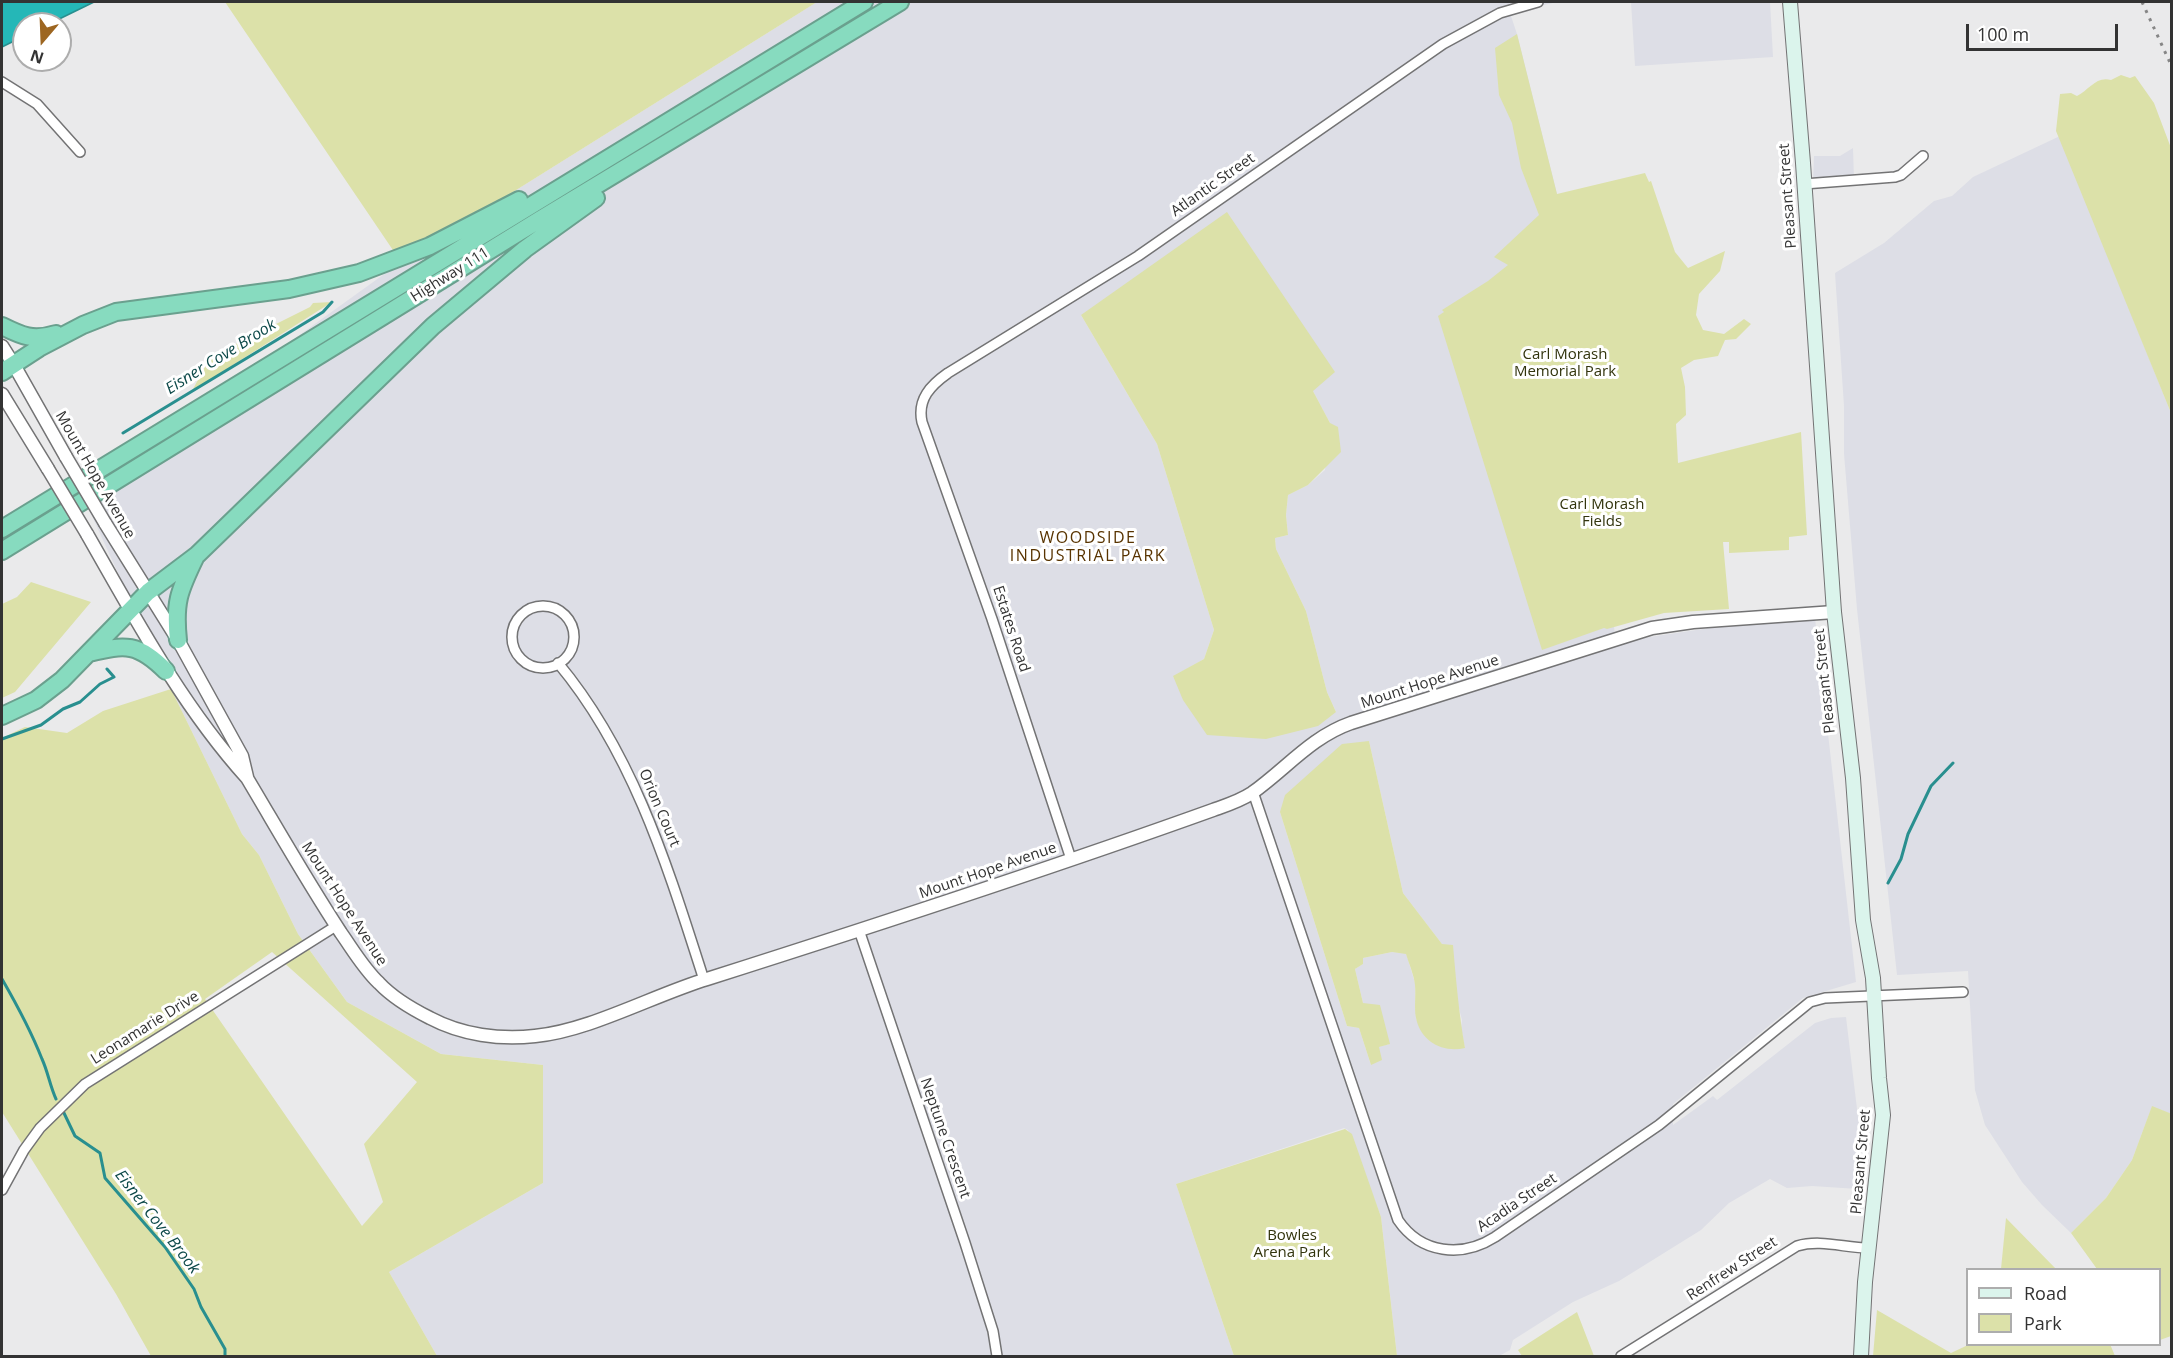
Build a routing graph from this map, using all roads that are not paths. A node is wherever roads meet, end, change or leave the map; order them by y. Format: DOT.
graph roads {
  1 [pos="864,2"];
  2 [pos="900,2"];
  3 [pos="1538,2"];
  4 [pos="1790,2"];
  5 [pos="807,37"];
  6 [pos="2,82"];
  7 [pos="711,116"];
  8 [pos="80,152"];
  9 [pos="1923,156"];
  10 [pos="1804,184"];
  11 [pos="2,326"];
  12 [pos="83,326"];
  13 [pos="2,346"];
  14 [pos="8,368"];
  15 [pos="2,394"];
  16 [pos="920,410"];
  17 [pos="2,529"];
  18 [pos="2,551"];
  19 [pos="197,555"];
  20 [pos="148,592"];
  21 [pos="129,609"];
  22 [pos="1834,612"];
  23 [pos="178,640"];
  24 [pos="88,653"];
  25 [pos="558,663"];
  26 [pos="166,671"];
  27 [pos="2,716"];
  28 [pos="247,778"];
  29 [pos="1253,792"];
  30 [pos="1071,859"];
  31 [pos="336,926"];
  32 [pos="859,930"];
  33 [pos="704,980"];
  34 [pos="1963,992"];
  35 [pos="1874,996"];
  36 [pos="2,1190"];
  37 [pos="1869,1248"];
  38 [pos="997,1356"];
  39 [pos="1621,1356"];
  40 [pos="1862,1356"];
  1 -- 5 [label="highway, Highway 111"];
  2 -- 7 [label="highway, Highway 111"];
  3 -- 16 [label="street, Atlantic Street"];
  4 -- 10 [label="main road, Pleasant Street"];
  5 -- 12 [label="highway"];
  5 -- 17 [label="highway, Highway 111"];
  6 -- 8 [label="street"];
  7 -- 18 [label="highway, Highway 111"];
  7 -- 19 [label="highway"];
  9 -- 10 [label="street"];
  10 -- 22 [label="main road, Pleasant Street"];
  11 -- 12 [label="highway"];
  12 -- 14 [label="highway"];
  13 -- 14 [label="street, Mount Hope Avenue"];
  14 -- 20 [label="street, Mount Hope Avenue, bridge"];
  15 -- 21 [label="street, Mount Hope Avenue, bridge"];
  16 -- 30 [label="street, Estates Road"];
  19 -- 20 [label="highway"];
  19 -- 23 [label="highway"];
  20 -- 21 [label="highway"];
  20 -- 23 [label="street, Mount Hope Avenue"];
  21 -- 24 [label="highway"];
  21 -- 26 [label="street, Mount Hope Avenue"];
  22 -- 29 [label="street, Mount Hope Avenue"];
  22 -- 35 [label="main road, Pleasant Street"];
  23 -- 28 [label="street, Mount Hope Avenue"];
  24 -- 26 [label="highway"];
  24 -- 27 [label="highway"];
  25 -- 25 [label="street"];
  25 -- 33 [label="street, Orion Court"];
  26 -- 28 [label="street, Mount Hope Avenue"];
  28 -- 31 [label="street, Mount Hope Avenue"];
  29 -- 30 [label="street, Mount Hope Avenue"];
  29 -- 35 [label="street, Acadia Street"];
  30 -- 32 [label="street, Mount Hope Avenue"];
  31 -- 33 [label="street, Mount Hope Avenue"];
  31 -- 36 [label="street, Leonamarie Drive"];
  32 -- 33 [label="street, Mount Hope Avenue"];
  32 -- 38 [label="street, Neptune Crescent"];
  34 -- 35 [label="street, Acadia Street"];
  35 -- 37 [label="main road, Pleasant Street"];
  37 -- 39 [label="street, Renfrew Street"];
  37 -- 40 [label="main road, Pleasant Street"];
}
